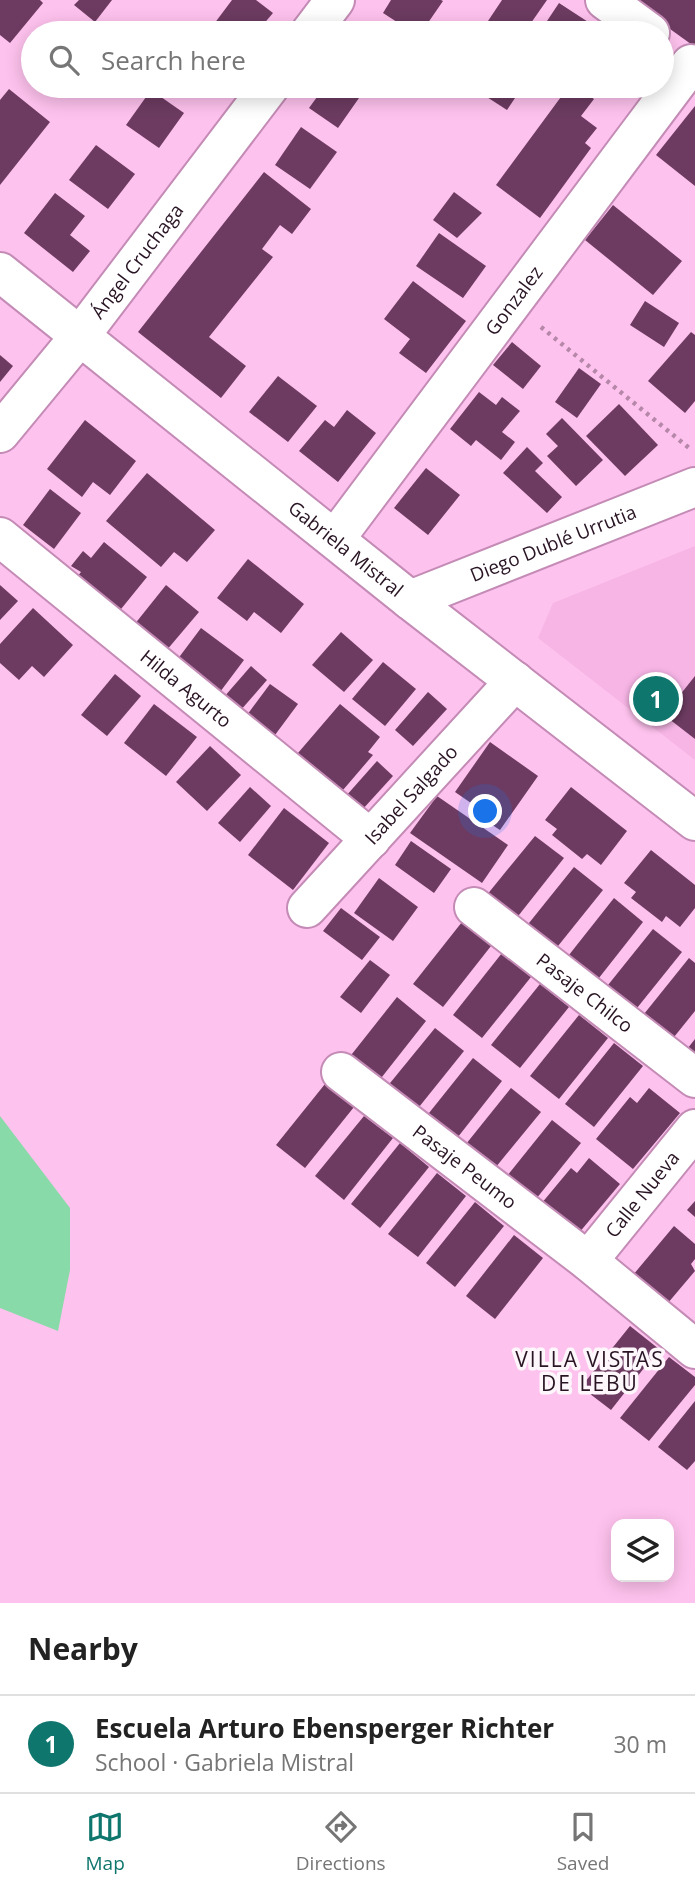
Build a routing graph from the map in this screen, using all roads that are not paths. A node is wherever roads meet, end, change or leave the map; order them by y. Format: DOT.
graph roads {
  1 [pos="335,0"];
  2 [pos="606,0"];
  3 [pos="319,21"];
  4 [pos="634,21"];
  5 [pos="261,98"];
  6 [pos="654,98"];
  7 [pos="0,272"];
  8 [pos="80,336"];
  9 [pos="0,433"];
  10 [pos="695,487"];
  11 [pos="0,537"];
  12 [pos="335,539"];
  13 [pos="410,600"];
  14 [pos="515,681"];
  15 [pos="695,821"];
  16 [pos="371,839"];
  17 [pos="474,907"];
  18 [pos="307,908"];
  19 [pos="341,1072"];
  20 [pos="695,1078"];
  21 [pos="695,1129"];
  22 [pos="588,1261"];
  23 [pos="695,1349"];
  1 -- 3 [label="street"];
  2 -- 4 [label="street"];
  5 -- 8 [label="street, Ángel Cruchaga"];
  6 -- 12 [label="street, Gonzalez"];
  7 -- 8 [label="street, Gabriela Mistral"];
  8 -- 9 [label="street, Ángel Cruchaga"];
  8 -- 12 [label="street, Gabriela Mistral"];
  10 -- 13 [label="street, Diego Dublé Urrutia"];
  11 -- 16 [label="street, Hilda Agurto"];
  12 -- 13 [label="street, Gabriela Mistral"];
  13 -- 14 [label="street, Gabriela Mistral"];
  14 -- 15 [label="street, Gabriela Mistral"];
  14 -- 16 [label="street, Isabel Salgado"];
  16 -- 18 [label="street, Isabel Salgado"];
  17 -- 20 [label="street, Pasaje Chilco"];
  19 -- 22 [label="street, Pasaje Peumo"];
  21 -- 22 [label="street, Calle Nueva"];
  22 -- 23 [label="street, Pasaje Peumo"];
}
